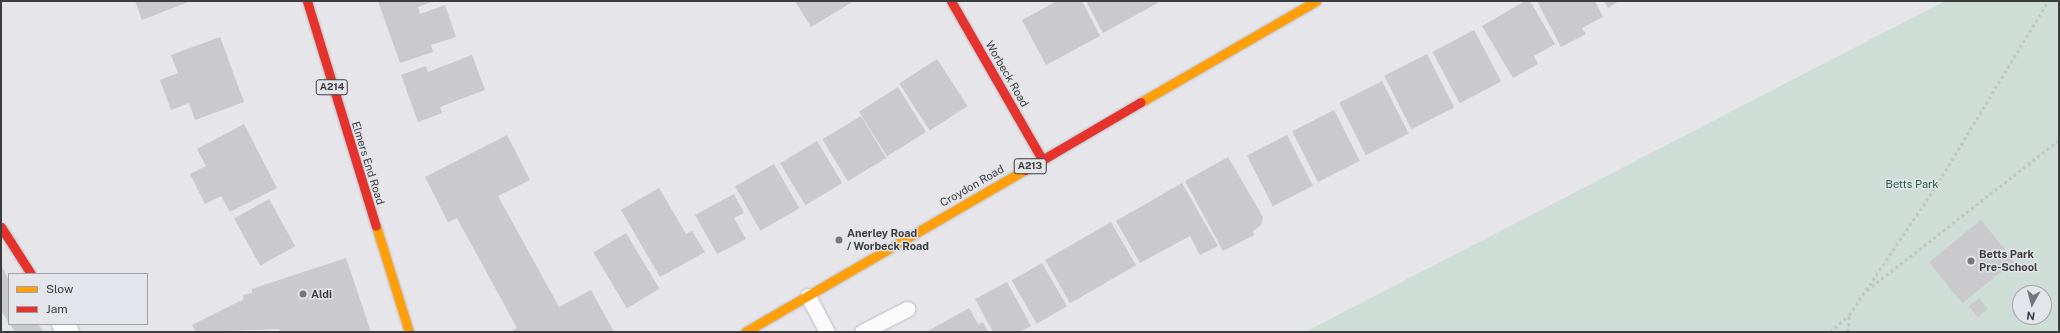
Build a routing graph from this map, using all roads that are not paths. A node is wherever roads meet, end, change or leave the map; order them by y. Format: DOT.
graph roads {
  1 [pos="307,1"];
  2 [pos="951,1"];
  3 [pos="1316,1"];
  4 [pos="1042,159"];
  5 [pos="1,228"];
  6 [pos="30,273"];
  7 [pos="808,296"];
  8 [pos="907,309"];
  9 [pos="409,332"];
  10 [pos="745,332"];
  11 [pos="827,332"];
  12 [pos="862,332"];
  1 -- 9 [label="main road, Elmers End Road / A214"];
  2 -- 4 [label="main road, Worbeck Road"];
  3 -- 4 [label="main road, Croydon Road / A213"];
  4 -- 7 [label="main road, Croydon Road / A213"];
  5 -- 6 [label="main road"];
  7 -- 10 [label="main road, Croydon Road / A213"];
  7 -- 11 [label="lane"];
  8 -- 12 [label="lane"];
}
